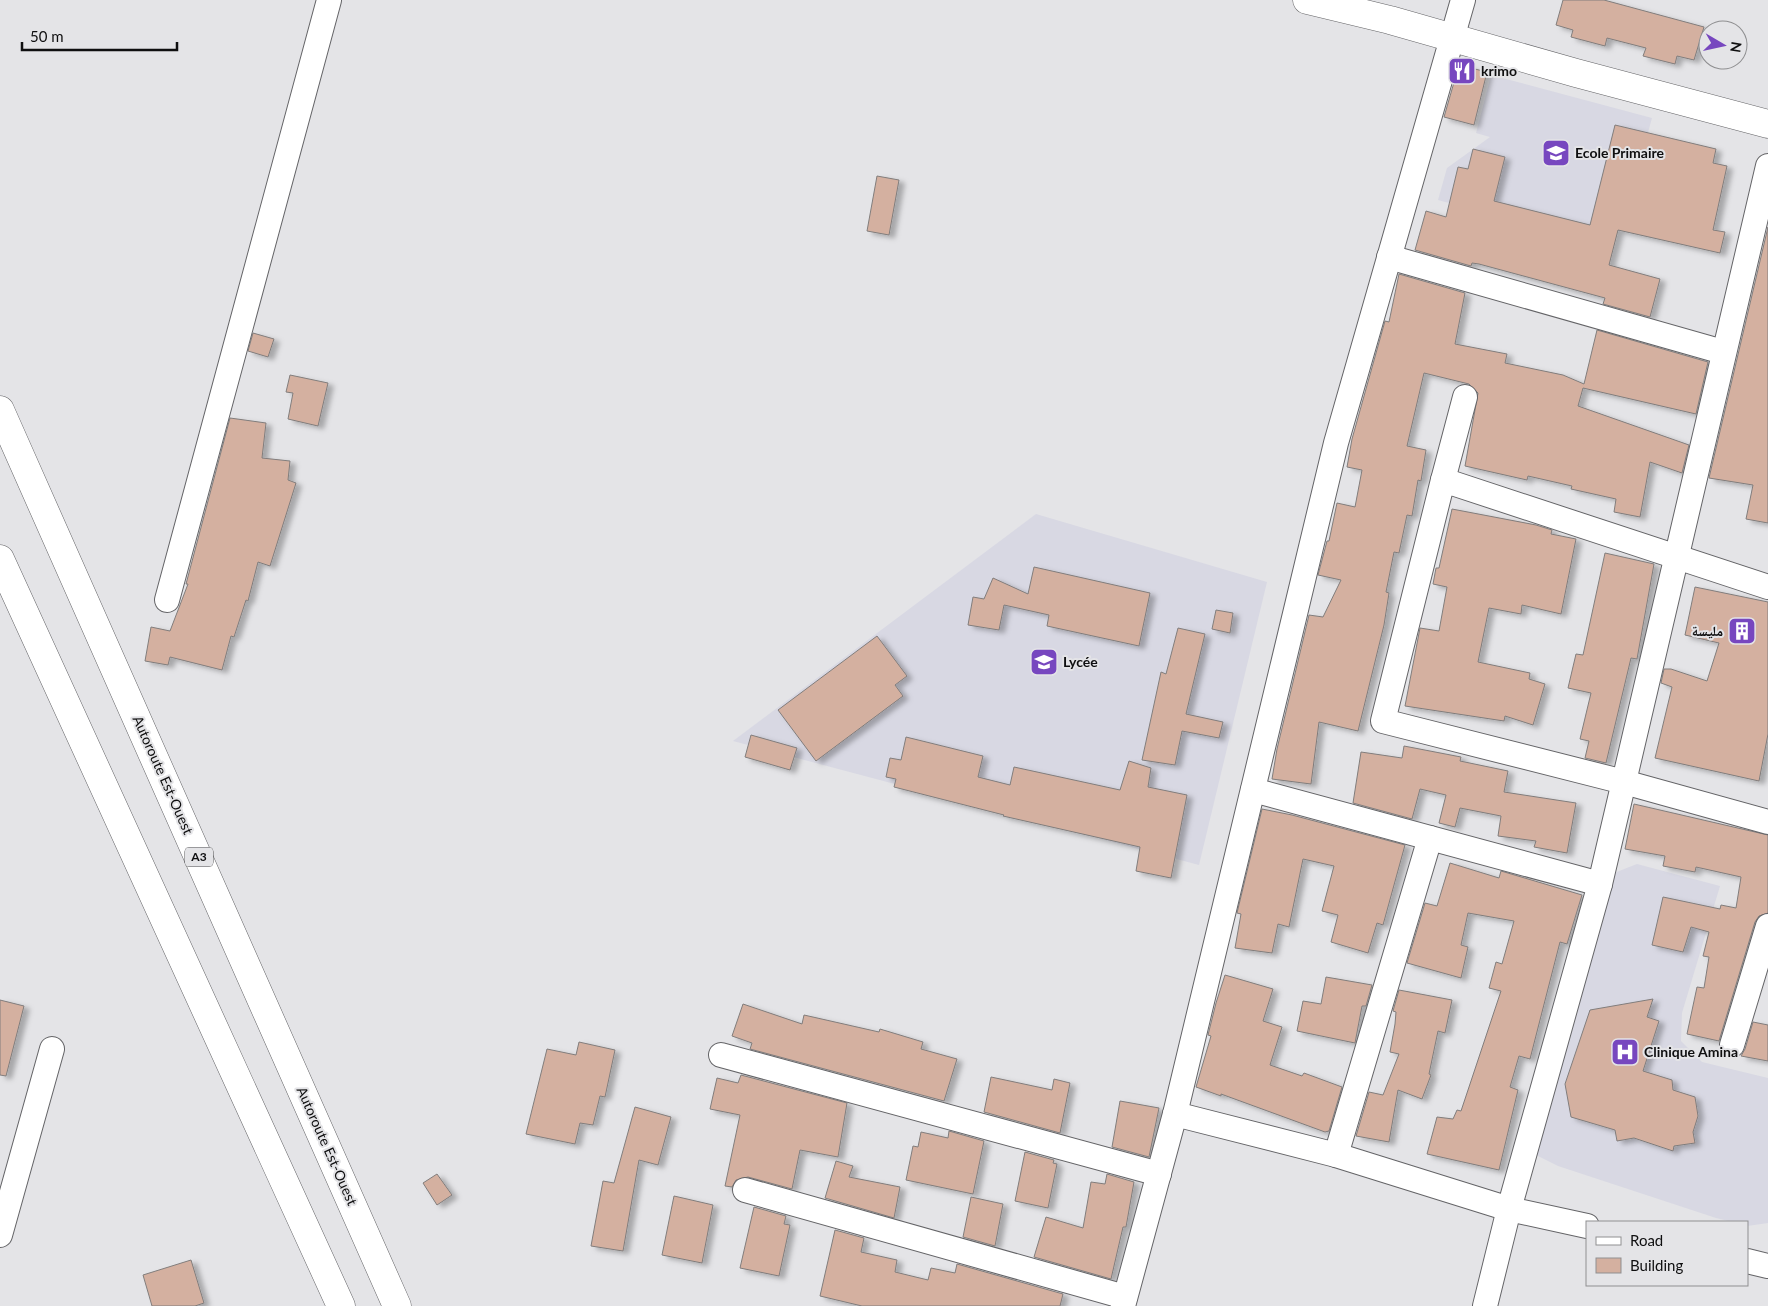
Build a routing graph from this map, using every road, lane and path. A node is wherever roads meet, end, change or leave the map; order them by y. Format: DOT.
graph roads {
  1 [pos="329,0"];
  2 [pos="1307,0"];
  3 [pos="1463,0"];
  4 [pos="1454,38"];
  5 [pos="1768,124"];
  6 [pos="1768,166"];
  7 [pos="1389,258"];
  8 [pos="1723,352"];
  9 [pos="1465,397"];
  10 [pos="0,410"];
  11 [pos="1443,480"];
  12 [pos="1677,558"];
  13 [pos="0,559"];
  14 [pos="1768,586"];
  15 [pos="167,600"];
  16 [pos="1624,782"];
  17 [pos="1253,790"];
  18 [pos="1768,820"];
  19 [pos="1430,838"];
  20 [pos="1600,884"];
  21 [pos="1768,926"];
  22 [pos="1732,1045"];
  23 [pos="52,1049"];
  24 [pos="721,1055"];
  25 [pos="1175,1114"];
  26 [pos="1336,1155"];
  27 [pos="1159,1174"];
  28 [pos="745,1190"];
  29 [pos="1509,1209"];
  30 [pos="1586,1226"];
  31 [pos="0,1235"];
  32 [pos="1748,1261"];
  33 [pos="1768,1266"];
  34 [pos="1124,1301"];
  35 [pos="341,1306"];
  36 [pos="397,1306"];
  37 [pos="1486,1306"];
  1 -- 15 [label="street"];
  2 -- 4 [label="main road"];
  3 -- 4 [label="street"];
  4 -- 5 [label="main road"];
  4 -- 7 [label="street"];
  6 -- 8 [label="street"];
  7 -- 8 [label="street"];
  7 -- 17 [label="street"];
  8 -- 12 [label="street"];
  9 -- 11 [label="street"];
  10 -- 36 [label="main road, Autoroute Est-Ouest / A3"];
  11 -- 12 [label="street"];
  11 -- 16 [label="street"];
  12 -- 14 [label="street"];
  12 -- 16 [label="street"];
  13 -- 35 [label="main road"];
  16 -- 18 [label="street"];
  16 -- 20 [label="street"];
  17 -- 19 [label="street"];
  17 -- 25 [label="street"];
  19 -- 20 [label="street"];
  19 -- 26 [label="street"];
  20 -- 29 [label="street"];
  21 -- 22 [label="street"];
  23 -- 31 [label="street"];
  24 -- 27 [label="street"];
  25 -- 26 [label="street"];
  25 -- 27 [label="street"];
  26 -- 29 [label="street"];
  27 -- 34 [label="street"];
  28 -- 34 [label="street"];
  29 -- 30 [label="street"];
  29 -- 37 [label="street"];
  32 -- 33 [label="street"];
}
